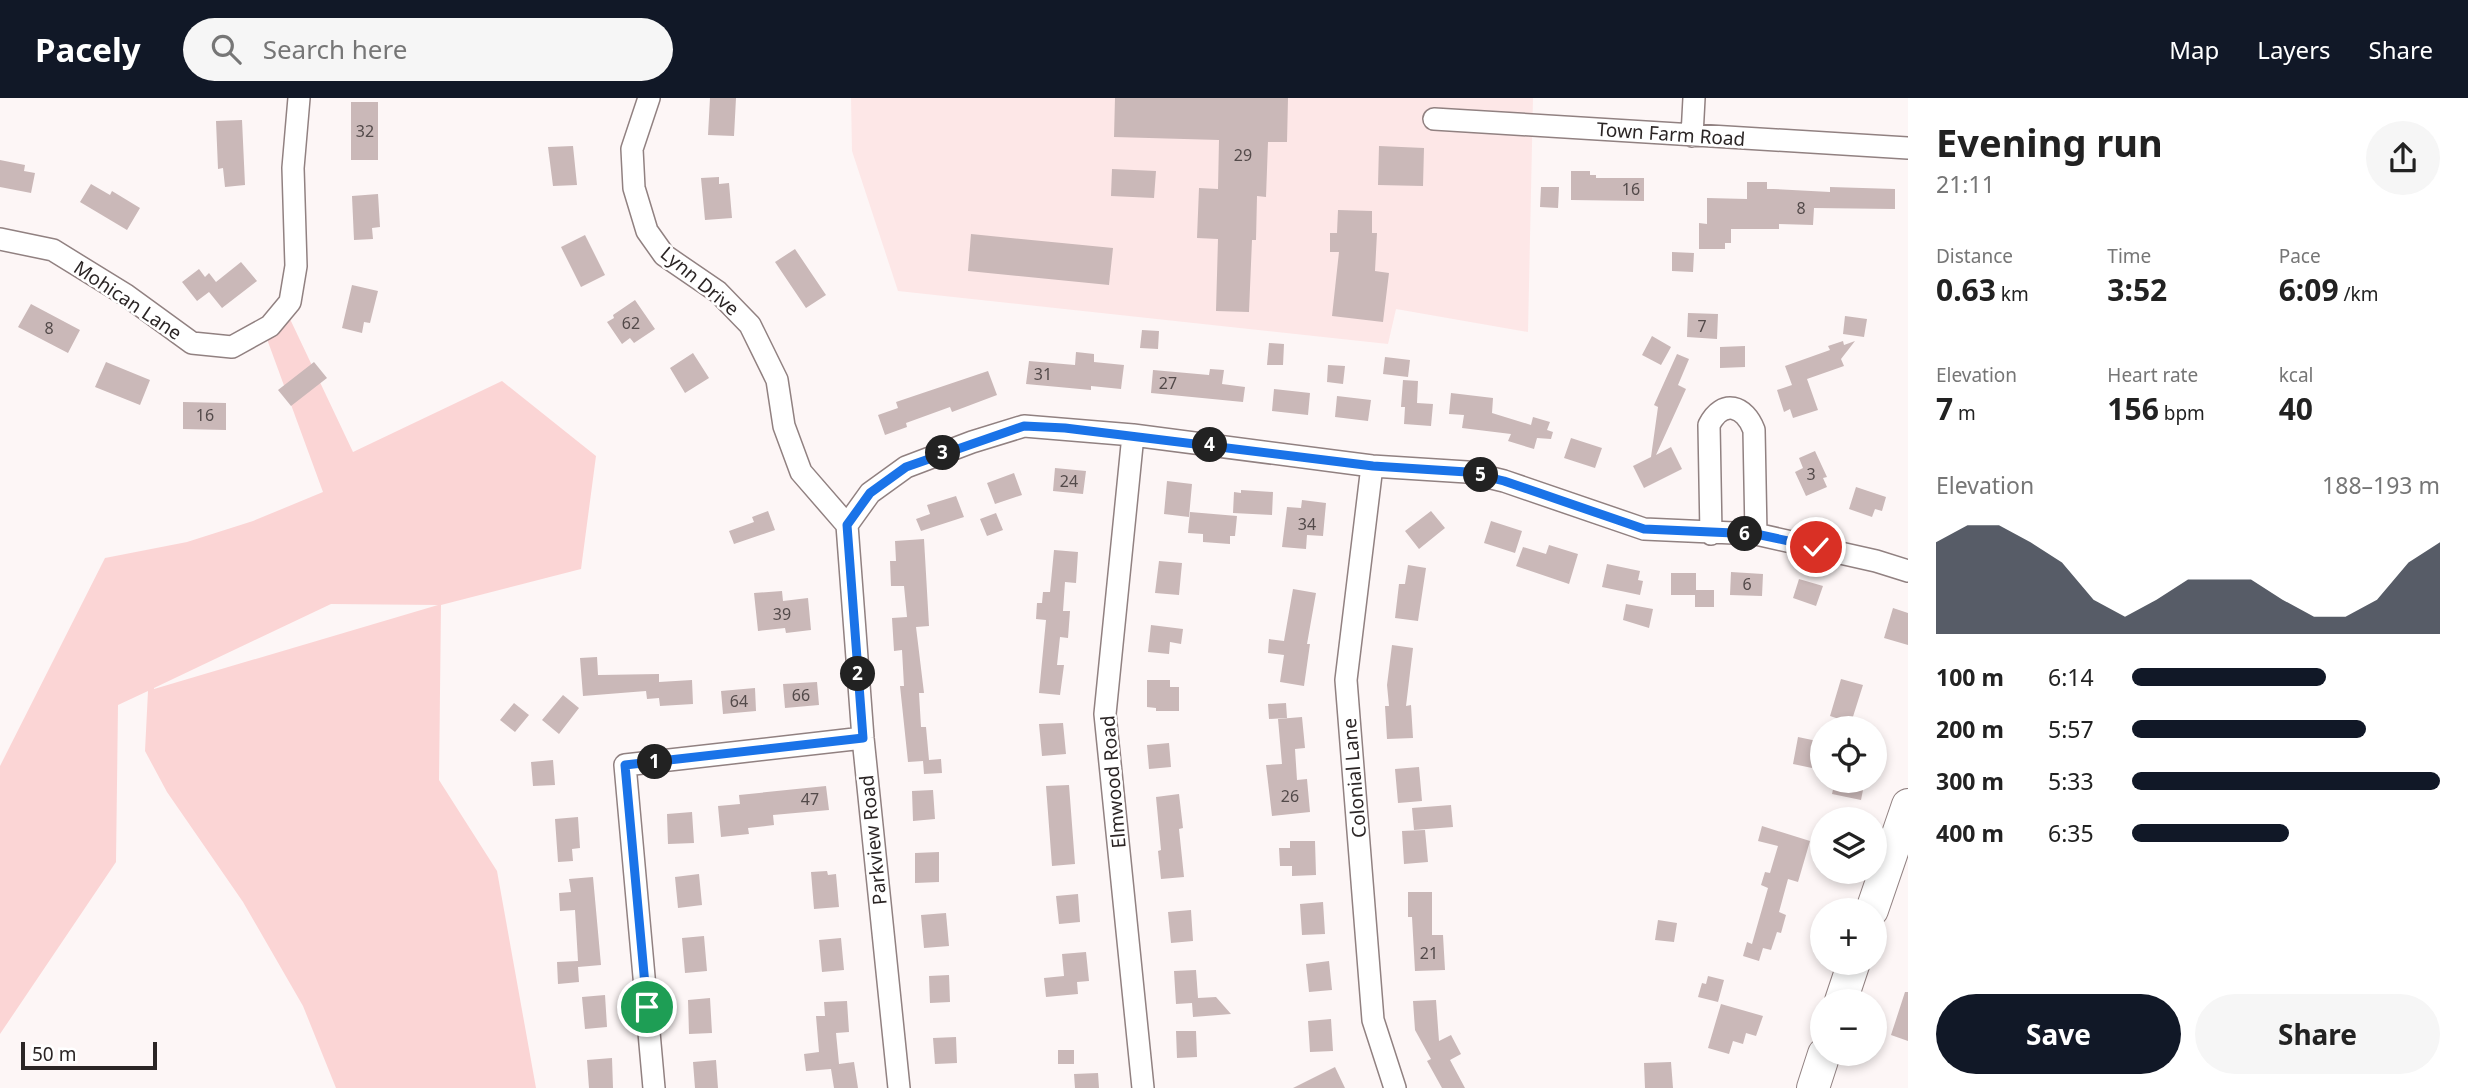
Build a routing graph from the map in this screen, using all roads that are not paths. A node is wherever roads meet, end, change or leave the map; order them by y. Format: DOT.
graph roads {
  1 [pos="299,98"];
  2 [pos="649,98"];
  3 [pos="1694,98"];
  4 [pos="1434,119"];
  5 [pos="1692,136"];
  6 [pos="1908,148"];
  7 [pos="0,239"];
  8 [pos="1133,435"];
  9 [pos="1373,466"];
  10 [pos="847,525"];
  11 [pos="1711,534"];
  12 [pos="1756,534"];
  13 [pos="1908,571"];
  14 [pos="863,738"];
  15 [pos="1908,805"];
  16 [pos="1876,898"];
  17 [pos="1820,1066"];
  18 [pos="654,1088"];
  19 [pos="899,1088"];
  20 [pos="1143,1088"];
  21 [pos="1395,1088"];
  22 [pos="1813,1088"];
  1 -- 7 [label="street, Mohican Lane"];
  2 -- 10 [label="street, Lynn Drive"];
  3 -- 5 [label="street"];
  4 -- 5 [label="street, Town Farm Road"];
  5 -- 6 [label="street, Town Farm Road"];
  8 -- 9 [label="street"];
  8 -- 10 [label="street"];
  8 -- 20 [label="street, Elmwood Road"];
  9 -- 11 [label="street"];
  9 -- 21 [label="street, Colonial Lane"];
  10 -- 14 [label="street, Parkview Road"];
  11 -- 12 [label="street"];
  11 -- 12 [label="street"];
  12 -- 13 [label="street"];
  14 -- 18 [label="street"];
  14 -- 19 [label="street, Parkview Road"];
  15 -- 16 [label="main road"];
  17 -- 22 [label="main road"];
}
